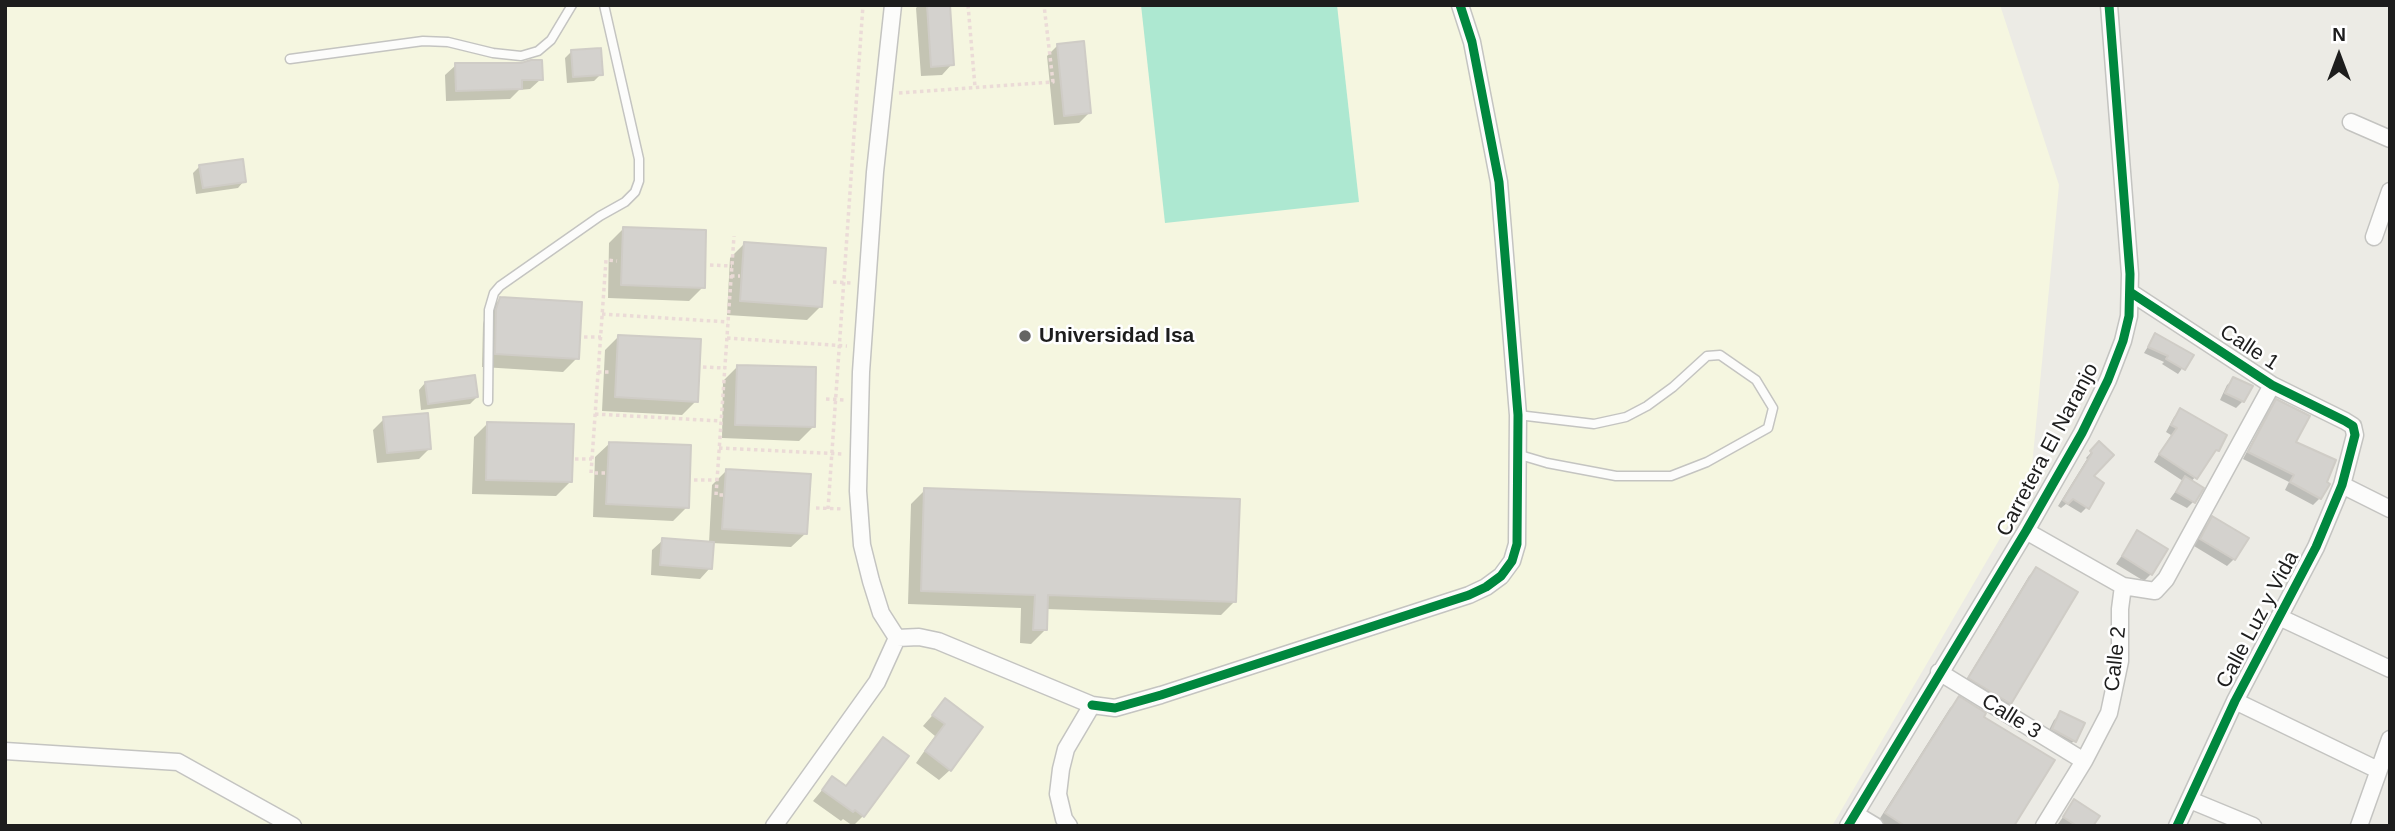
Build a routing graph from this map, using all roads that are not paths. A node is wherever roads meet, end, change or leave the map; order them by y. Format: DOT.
graph roads {
  1 [pos="572,5"];
  2 [pos="604,5"];
  3 [pos="893,5"];
  4 [pos="1460,5"];
  5 [pos="2109,5"];
  6 [pos="290,59"];
  7 [pos="2351,122"];
  8 [pos="2390,139"];
  9 [pos="2390,191"];
  10 [pos="2374,237"];
  11 [pos="2130,292"];
  12 [pos="2272,385"];
  13 [pos="488,401"];
  14 [pos="1518,415"];
  15 [pos="2353,426"];
  16 [pos="1520,455"];
  17 [pos="2342,485"];
  18 [pos="2390,509"];
  19 [pos="2026,531"];
  20 [pos="2123,586"];
  21 [pos="2279,617"];
  22 [pos="897,638"];
  23 [pos="2390,669"];
  24 [pos="1939,672"];
  25 [pos="2235,701"];
  26 [pos="1092,705"];
  27 [pos="2390,739"];
  28 [pos="5,751"];
  29 [pos="2084,761"];
  30 [pos="2378,770"];
  31 [pos="2190,800"];
  32 [pos="1851,820"];
  33 [pos="2048,825"];
  34 [pos="293,826"];
  35 [pos="774,826"];
  36 [pos="1069,826"];
  37 [pos="1875,826"];
  38 [pos="2177,826"];
  39 [pos="2253,826"];
  40 [pos="2359,826"];
  1 -- 6 [label="lane"];
  2 -- 13 [label="lane"];
  3 -- 22 [label="street"];
  4 -- 14 [label="street"];
  5 -- 11 [label="street, Carretera El Naranjo"];
  7 -- 8 [label="street"];
  9 -- 10 [label="street"];
  11 -- 12 [label="street, Calle 1"];
  11 -- 19 [label="street, Carretera El Naranjo"];
  12 -- 15 [label="street, Calle 1"];
  12 -- 20 [label="street"];
  14 -- 16 [label="street"];
  14 -- 16 [label="lane"];
  15 -- 17 [label="street, Calle Luz y Vida"];
  16 -- 26 [label="street"];
  17 -- 18 [label="street"];
  17 -- 21 [label="street, Calle Luz y Vida"];
  19 -- 20 [label="street"];
  19 -- 24 [label="street, Carretera El Naranjo"];
  20 -- 29 [label="street, Calle 2"];
  21 -- 23 [label="street"];
  21 -- 25 [label="street, Calle Luz y Vida"];
  22 -- 26 [label="street"];
  22 -- 35 [label="street"];
  24 -- 29 [label="street, Calle 3"];
  24 -- 32 [label="street, Carretera El Naranjo"];
  25 -- 30 [label="street"];
  25 -- 31 [label="street, Calle Luz y Vida"];
  26 -- 36 [label="street"];
  27 -- 30 [label="street"];
  28 -- 34 [label="street"];
  29 -- 33 [label="street, Calle 2"];
  30 -- 40 [label="street"];
  31 -- 38 [label="street, Calle Luz y Vida"];
  31 -- 39 [label="street"];
  32 -- 37 [label="street"];
}
